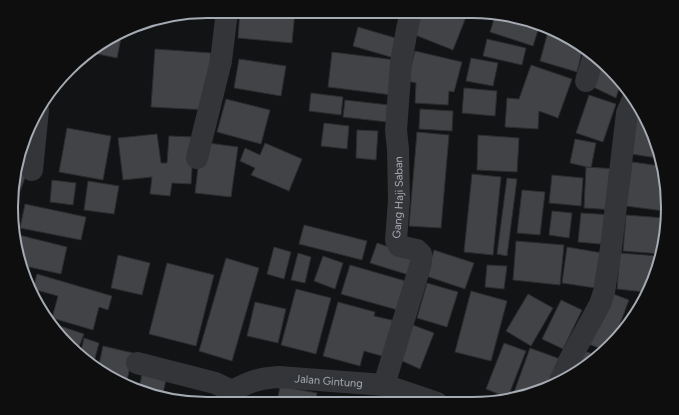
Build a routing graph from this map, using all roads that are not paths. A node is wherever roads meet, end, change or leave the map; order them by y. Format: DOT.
graph roads {
  1 [pos="226,18"];
  2 [pos="410,18"];
  3 [pos="592,62"];
  4 [pos="586,82"];
  5 [pos="631,105"];
  6 [pos="36,127"];
  7 [pos="197,158"];
  8 [pos="32,170"];
  9 [pos="137,363"];
  10 [pos="564,373"];
  11 [pos="384,385"];
  12 [pos="230,397"];
  13 [pos="419,397"];
  1 -- 7 [label="street"];
  2 -- 11 [label="street, Gang Haji Saban"];
  3 -- 4 [label="street"];
  5 -- 10 [label="street"];
  6 -- 8 [label="street"];
  9 -- 12 [label="street"];
  11 -- 12 [label="street, Jalan Gintung"];
  11 -- 13 [label="street, Jalan Gintung"];
}
